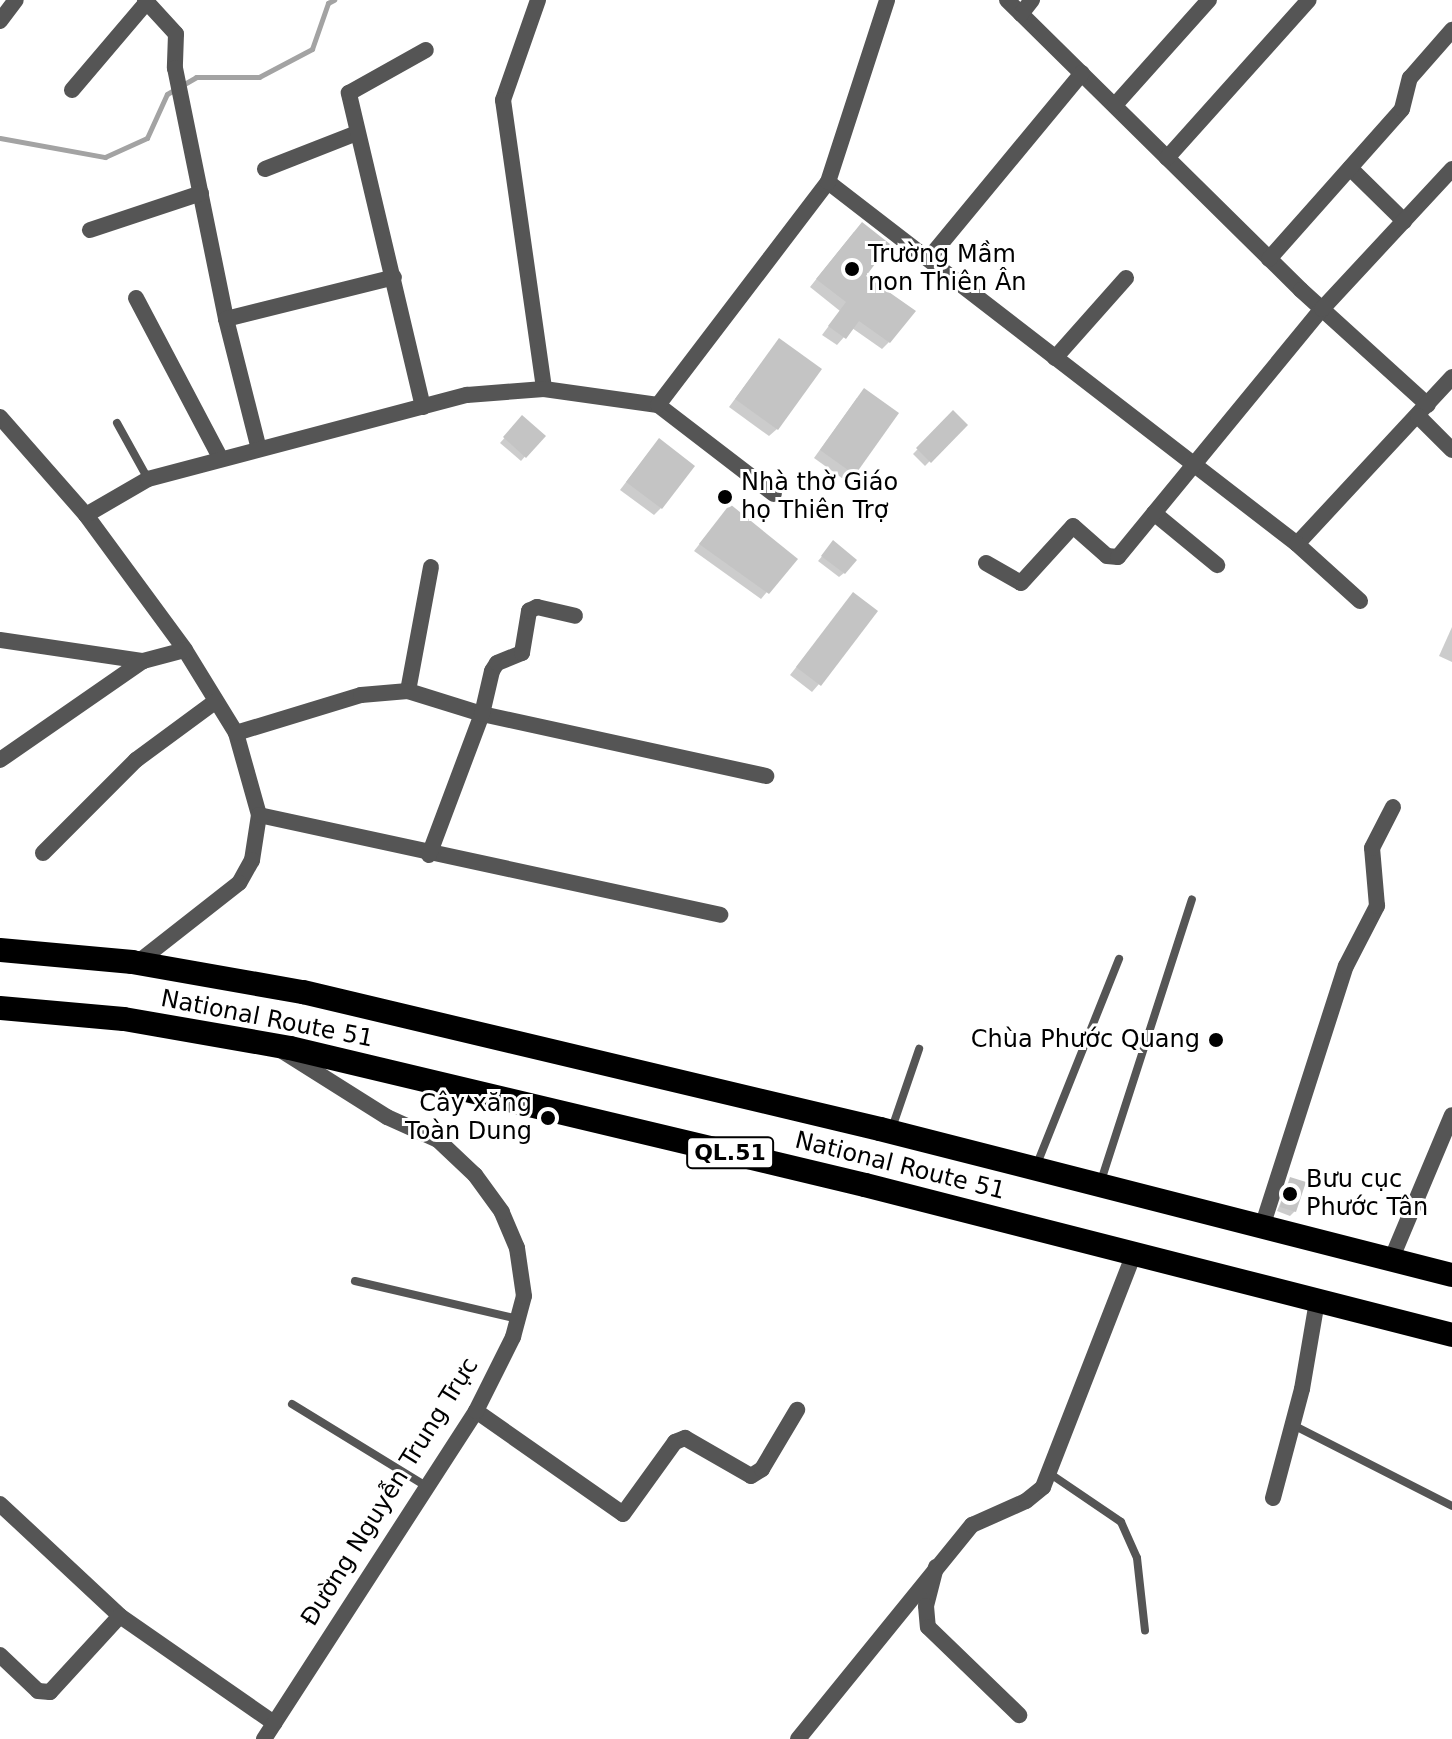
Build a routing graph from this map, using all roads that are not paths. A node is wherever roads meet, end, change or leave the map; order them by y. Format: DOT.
graph roads {
  1 [pos="16,0"];
  2 [pos="538,0"];
  3 [pos="887,0"];
  4 [pos="1007,0"];
  5 [pos="1032,0"];
  6 [pos="1209,0"];
  7 [pos="1309,0"];
  8 [pos="146,1"];
  9 [pos="1021,14"];
  10 [pos="0,21"];
  11 [pos="1452,30"];
  12 [pos="426,50"];
  13 [pos="1082,73"];
  14 [pos="72,90"];
  15 [pos="1115,105"];
  16 [pos="357,133"];
  17 [pos="1167,158"];
  18 [pos="1350,168"];
  19 [pos="265,169"];
  20 [pos="1452,169"];
  21 [pos="828,182"];
  22 [pos="201,193"];
  23 [pos="1404,221"];
  24 [pos="90,230"];
  25 [pos="929,258"];
  26 [pos="1269,259"];
  27 [pos="394,277"];
  28 [pos="1126,278"];
  29 [pos="136,298"];
  30 [pos="1322,309"];
  31 [pos="226,319"];
  32 [pos="1055,358"];
  33 [pos="1452,377"];
  34 [pos="544,389"];
  35 [pos="658,405"];
  36 [pos="423,407"];
  37 [pos="1423,411"];
  38 [pos="0,417"];
  39 [pos="117,423"];
  40 [pos="259,449"];
  41 [pos="1452,450"];
  42 [pos="220,457"];
  43 [pos="1192,466"];
  44 [pos="148,479"];
  45 [pos="774,494"];
  46 [pos="1154,513"];
  47 [pos="86,515"];
  48 [pos="1297,544"];
  49 [pos="986,563"];
  50 [pos="1217,565"];
  51 [pos="431,567"];
  52 [pos="1360,601"];
  53 [pos="575,616"];
  54 [pos="0,640"];
  55 [pos="185,650"];
  56 [pos="143,661"];
  57 [pos="408,691"];
  58 [pos="216,701"];
  59 [pos="482,714"];
  60 [pos="236,733"];
  61 [pos="0,760"];
  62 [pos="766,776"];
  63 [pos="1393,807"];
  64 [pos="259,815"];
  65 [pos="43,853"];
  66 [pos="429,855"];
  67 [pos="1192,899"];
  68 [pos="720,915"];
  69 [pos="0,950"];
  70 [pos="1119,959"];
  71 [pos="137,963"];
  72 [pos="0,1008"];
  73 [pos="275,1046"];
  74 [pos="919,1049"];
  75 [pos="1452,1115"];
  76 [pos="891,1132"];
  77 [pos="1035,1169"];
  78 [pos="1100,1185"];
  79 [pos="1262,1227"];
  80 [pos="1134,1253"];
  81 [pos="1391,1260"];
  82 [pos="1452,1275"];
  83 [pos="355,1281"];
  84 [pos="1317,1301"];
  85 [pos="518,1319"];
  86 [pos="1452,1335"];
  87 [pos="292,1404"];
  88 [pos="797,1410"];
  89 [pos="476,1411"];
  90 [pos="1293,1425"];
  91 [pos="1049,1473"];
  92 [pos="426,1486"];
  93 [pos="1273,1498"];
  94 [pos="0,1504"];
  95 [pos="1452,1506"];
  96 [pos="936,1565"];
  97 [pos="120,1616"];
  98 [pos="1145,1631"];
  99 [pos="0,1655"];
  100 [pos="1019,1715"];
  101 [pos="274,1723"];
  102 [pos="264,1739"];
  103 [pos="798,1739"];
  1 -- 10 [label="street"];
  2 -- 34 [label="street"];
  3 -- 21 [label="street"];
  4 -- 9 [label="street"];
  5 -- 9 [label="street"];
  6 -- 15 [label="street"];
  7 -- 17 [label="street"];
  8 -- 14 [label="street"];
  8 -- 22 [label="street"];
  9 -- 13 [label="street"];
  11 -- 18 [label="street"];
  12 -- 16 [label="street"];
  13 -- 15 [label="street"];
  13 -- 25 [label="street"];
  15 -- 17 [label="street"];
  16 -- 19 [label="street"];
  16 -- 27 [label="street"];
  17 -- 26 [label="street"];
  18 -- 23 [label="street"];
  18 -- 26 [label="street"];
  20 -- 23 [label="street"];
  21 -- 25 [label="street"];
  21 -- 35 [label="street"];
  22 -- 24 [label="street"];
  22 -- 31 [label="street"];
  23 -- 30 [label="street"];
  25 -- 32 [label="street"];
  26 -- 30 [label="street"];
  27 -- 31 [label="street"];
  27 -- 36 [label="street"];
  28 -- 32 [label="street"];
  29 -- 42 [label="street"];
  30 -- 37 [label="street"];
  30 -- 43 [label="street"];
  31 -- 40 [label="street"];
  32 -- 43 [label="street"];
  33 -- 37 [label="street"];
  34 -- 35 [label="street"];
  34 -- 36 [label="street"];
  35 -- 45 [label="street"];
  36 -- 40 [label="street"];
  37 -- 41 [label="street"];
  37 -- 48 [label="street"];
  38 -- 47 [label="street"];
  39 -- 44 [label="lane"];
  40 -- 42 [label="street"];
  42 -- 44 [label="street"];
  43 -- 46 [label="street"];
  43 -- 48 [label="street"];
  44 -- 47 [label="street"];
  46 -- 49 [label="street"];
  46 -- 50 [label="street"];
  47 -- 55 [label="street"];
  48 -- 52 [label="street"];
  51 -- 57 [label="street"];
  53 -- 59 [label="street"];
  54 -- 56 [label="street"];
  55 -- 56 [label="street"];
  55 -- 58 [label="street"];
  56 -- 61 [label="street"];
  57 -- 59 [label="street"];
  57 -- 60 [label="street"];
  58 -- 60 [label="street"];
  58 -- 65 [label="street"];
  59 -- 62 [label="street"];
  59 -- 66 [label="street"];
  60 -- 64 [label="street"];
  63 -- 79 [label="street"];
  64 -- 66 [label="street"];
  64 -- 71 [label="street"];
  66 -- 68 [label="street"];
  67 -- 78 [label="lane"];
  69 -- 71 [label="highway, National Route 51 / QL.51"];
  70 -- 77 [label="lane"];
  71 -- 76 [label="highway, National Route 51 / QL.51"];
  72 -- 73 [label="highway, National Route 51 / QL.51"];
  73 -- 80 [label="highway, National Route 51 / QL.51"];
  73 -- 85 [label="street, Đường Nguyễn Trung Trực"];
  74 -- 76 [label="lane"];
  75 -- 81 [label="street"];
  76 -- 77 [label="highway, National Route 51 / QL.51"];
  77 -- 78 [label="highway, National Route 51 / QL.51"];
  78 -- 79 [label="highway, National Route 51 / QL.51"];
  79 -- 81 [label="highway, National Route 51 / QL.51"];
  80 -- 84 [label="highway, National Route 51 / QL.51"];
  80 -- 91 [label="street"];
  81 -- 82 [label="highway, National Route 51 / QL.51"];
  83 -- 85 [label="lane"];
  84 -- 86 [label="highway, National Route 51 / QL.51"];
  84 -- 90 [label="street"];
  85 -- 89 [label="street, Đường Nguyễn Trung Trực"];
  87 -- 92 [label="lane"];
  88 -- 89 [label="street"];
  89 -- 92 [label="street, Đường Nguyễn Trung Trực"];
  90 -- 93 [label="street"];
  90 -- 95 [label="lane"];
  91 -- 96 [label="street"];
  91 -- 98 [label="lane"];
  92 -- 101 [label="street, Đường Nguyễn Trung Trực"];
  94 -- 97 [label="street"];
  96 -- 100 [label="street"];
  96 -- 103 [label="street"];
  97 -- 99 [label="street"];
  97 -- 101 [label="street"];
  101 -- 102 [label="street, Đường Nguyễn Trung Trực"];
}
